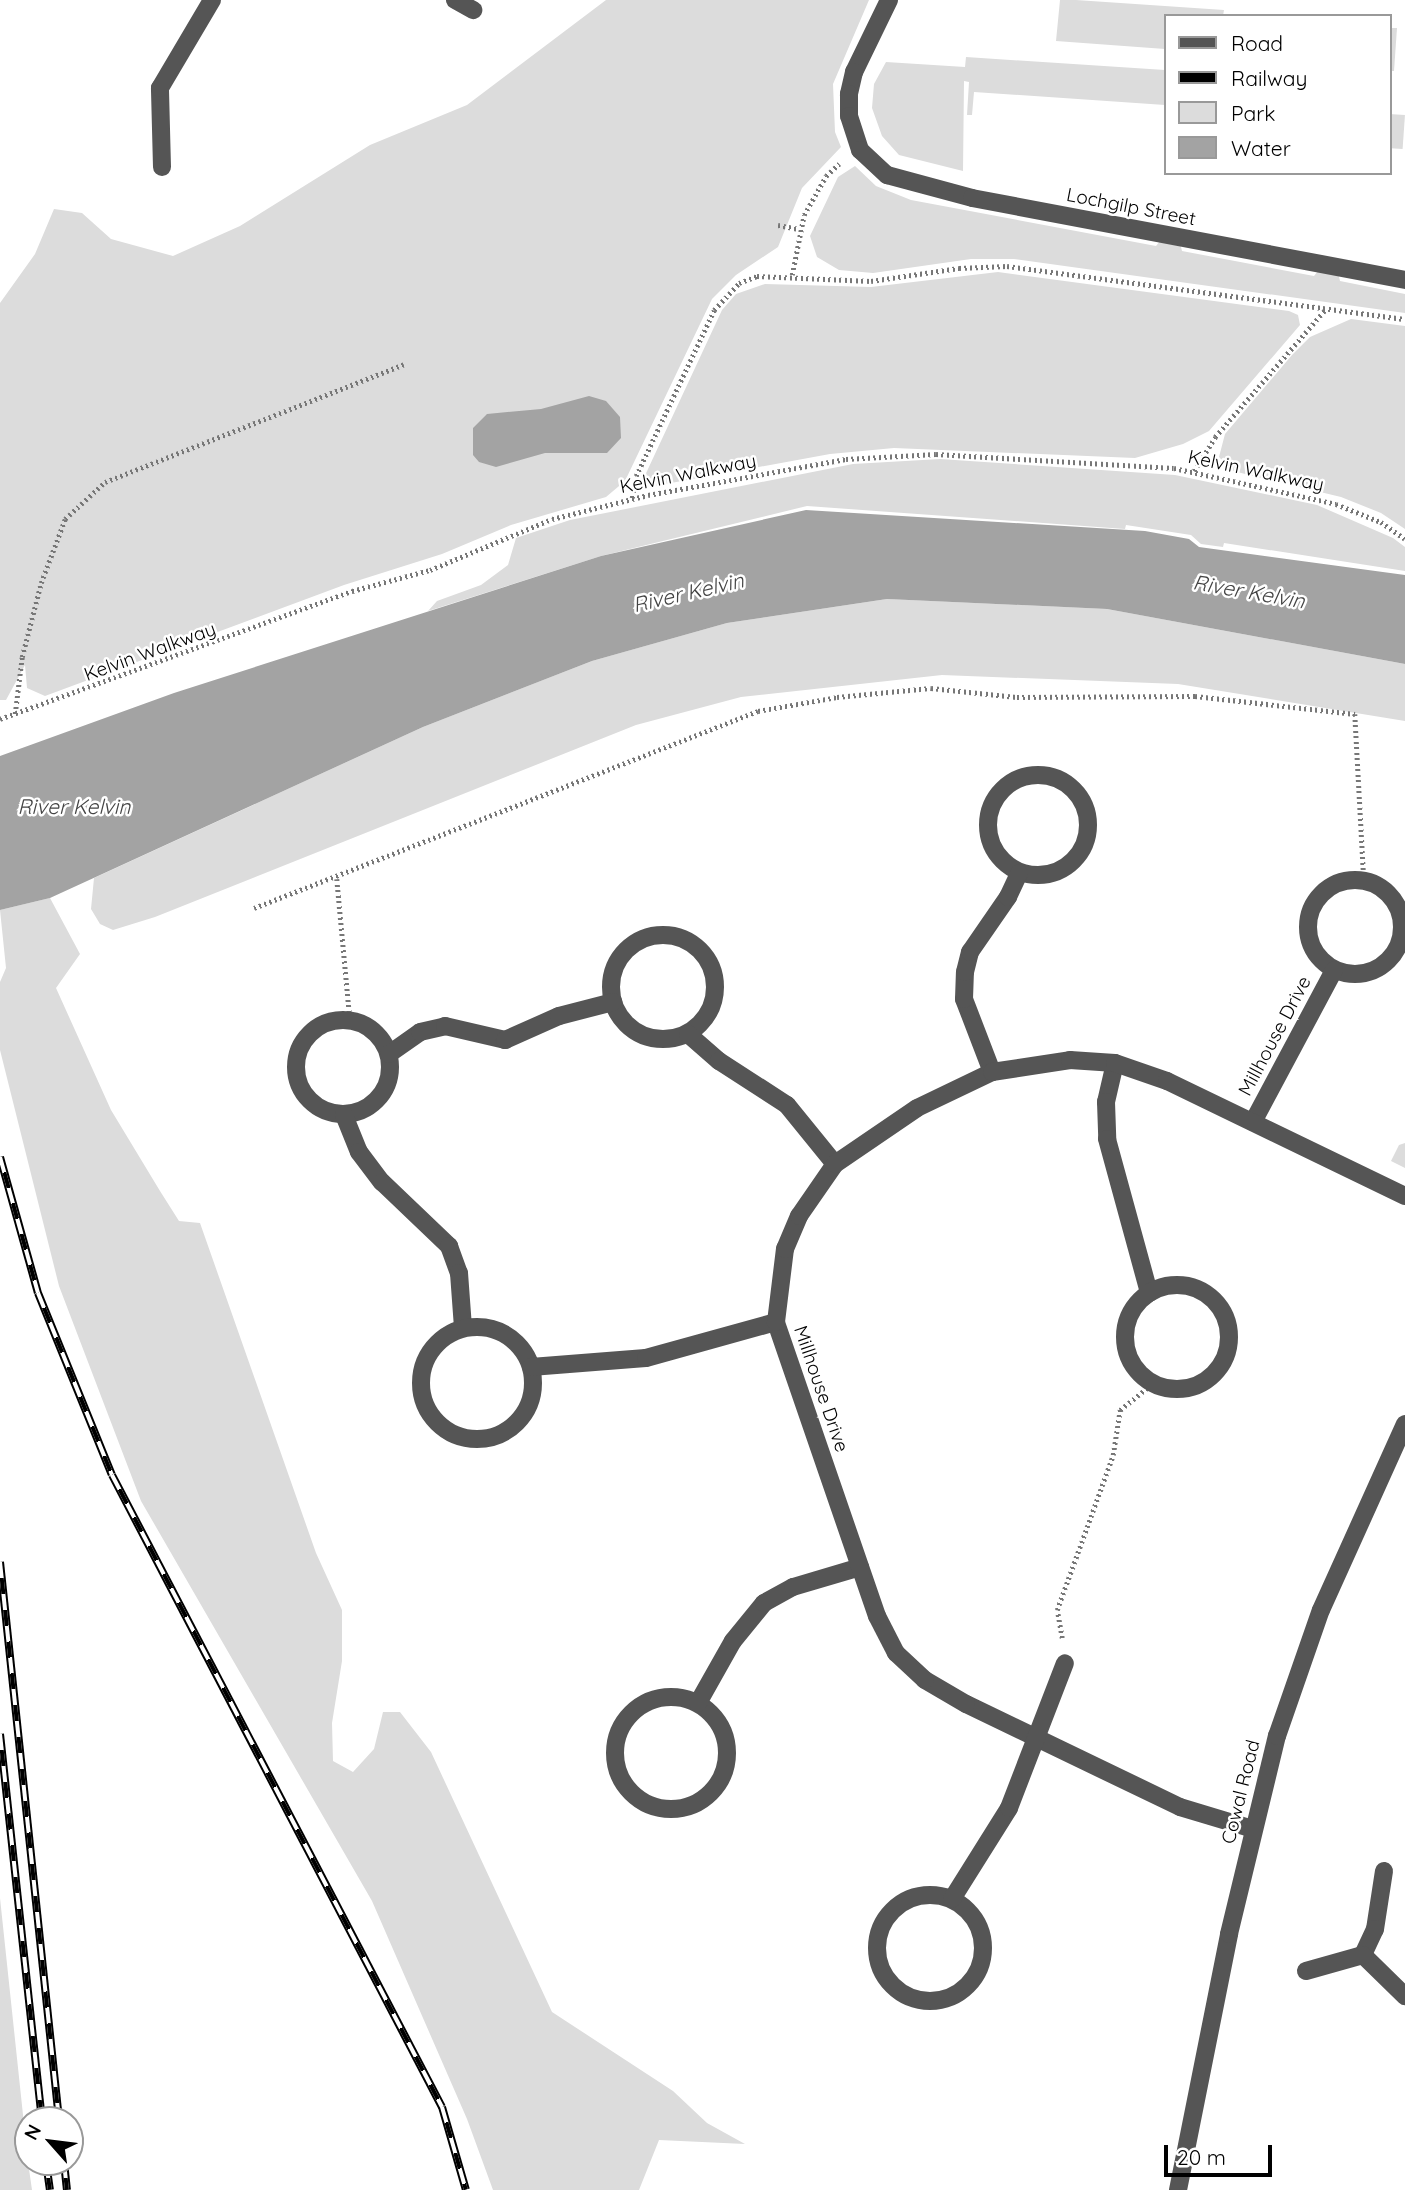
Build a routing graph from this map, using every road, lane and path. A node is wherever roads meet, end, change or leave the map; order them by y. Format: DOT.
graph roads {
  1 [pos="212,0"];
  2 [pos="455,0"];
  3 [pos="889,0"];
  4 [pos="473,10"];
  5 [pos="860,150"];
  6 [pos="162,167"];
  7 [pos="778,225"];
  8 [pos="798,229"];
  9 [pos="792,275"];
  10 [pos="1405,280"];
  11 [pos="1326,309"];
  12 [pos="1405,319"];
  13 [pos="404,364"];
  14 [pos="1194,471"];
  15 [pos="632,498"];
  16 [pos="1405,539"];
  17 [pos="15,714"];
  18 [pos="0,719"];
  19 [pos="1019,873"];
  20 [pos="337,879"];
  21 [pos="1364,880"];
  22 [pos="254,908"];
  23 [pos="1403,912"];
  24 [pos="1334,970"];
  25 [pos="613,1002"];
  26 [pos="350,1020"];
  27 [pos="688,1034"];
  28 [pos="389,1054"];
  29 [pos="1115,1063"];
  30 [pos="992,1072"];
  31 [pos="344,1115"];
  32 [pos="1253,1122"];
  33 [pos="835,1164"];
  34 [pos="1405,1196"];
  35 [pos="1149,1293"];
  36 [pos="776,1322"];
  37 [pos="463,1328"];
  38 [pos="531,1367"];
  39 [pos="1152,1384"];
  40 [pos="1405,1424"];
  41 [pos="860,1567"];
  42 [pos="1065,1663"];
  43 [pos="698,1703"];
  44 [pos="1036,1736"];
  45 [pos="1253,1829"];
  46 [pos="1384,1871"];
  47 [pos="952,1899"];
  48 [pos="1363,1955"];
  49 [pos="1306,1971"];
  50 [pos="1405,1996"];
  51 [pos="1178,2190"];
  1 -- 6 [label="street"];
  2 -- 4 [label="street"];
  3 -- 5 [label="street"];
  5 -- 8 [label="path"];
  5 -- 10 [label="street, Lochgilp Street"];
  7 -- 8 [label="path"];
  8 -- 9 [label="path"];
  9 -- 11 [label="path"];
  9 -- 15 [label="path"];
  11 -- 12 [label="path"];
  11 -- 14 [label="path"];
  13 -- 17 [label="path"];
  14 -- 15 [label="path, Kelvin Walkway"];
  14 -- 16 [label="path, Kelvin Walkway"];
  15 -- 17 [label="path, Kelvin Walkway"];
  17 -- 18 [label="path, Kelvin Walkway"];
  19 -- 19 [label="street"];
  19 -- 30 [label="street"];
  20 -- 21 [label="path"];
  20 -- 22 [label="path"];
  20 -- 26 [label="path"];
  21 -- 23 [label="street, Millhouse Drive"];
  21 -- 24 [label="street, Millhouse Drive"];
  23 -- 24 [label="street, Millhouse Drive"];
  24 -- 32 [label="street, Millhouse Drive"];
  25 -- 27 [label="street"];
  25 -- 27 [label="street"];
  25 -- 28 [label="street"];
  26 -- 28 [label="street"];
  26 -- 31 [label="street"];
  27 -- 33 [label="street"];
  28 -- 31 [label="street"];
  29 -- 30 [label="street, Millhouse Drive"];
  29 -- 32 [label="street, Millhouse Drive"];
  29 -- 35 [label="street"];
  30 -- 33 [label="street, Millhouse Drive"];
  31 -- 37 [label="street"];
  32 -- 34 [label="street, Millhouse Drive"];
  33 -- 36 [label="street, Millhouse Drive"];
  35 -- 39 [label="street"];
  35 -- 39 [label="street"];
  36 -- 38 [label="street"];
  36 -- 41 [label="street, Millhouse Drive"];
  37 -- 38 [label="street"];
  37 -- 38 [label="street"];
  39 -- 42 [label="path"];
  40 -- 45 [label="street, Cowal Road"];
  41 -- 43 [label="street"];
  41 -- 44 [label="street, Millhouse Drive"];
  42 -- 44 [label="street"];
  43 -- 43 [label="street"];
  44 -- 45 [label="street, Millhouse Drive"];
  44 -- 47 [label="street"];
  45 -- 51 [label="street, Cowal Road"];
  46 -- 48 [label="street"];
  47 -- 47 [label="street"];
  48 -- 49 [label="street"];
  48 -- 50 [label="street"];
}
